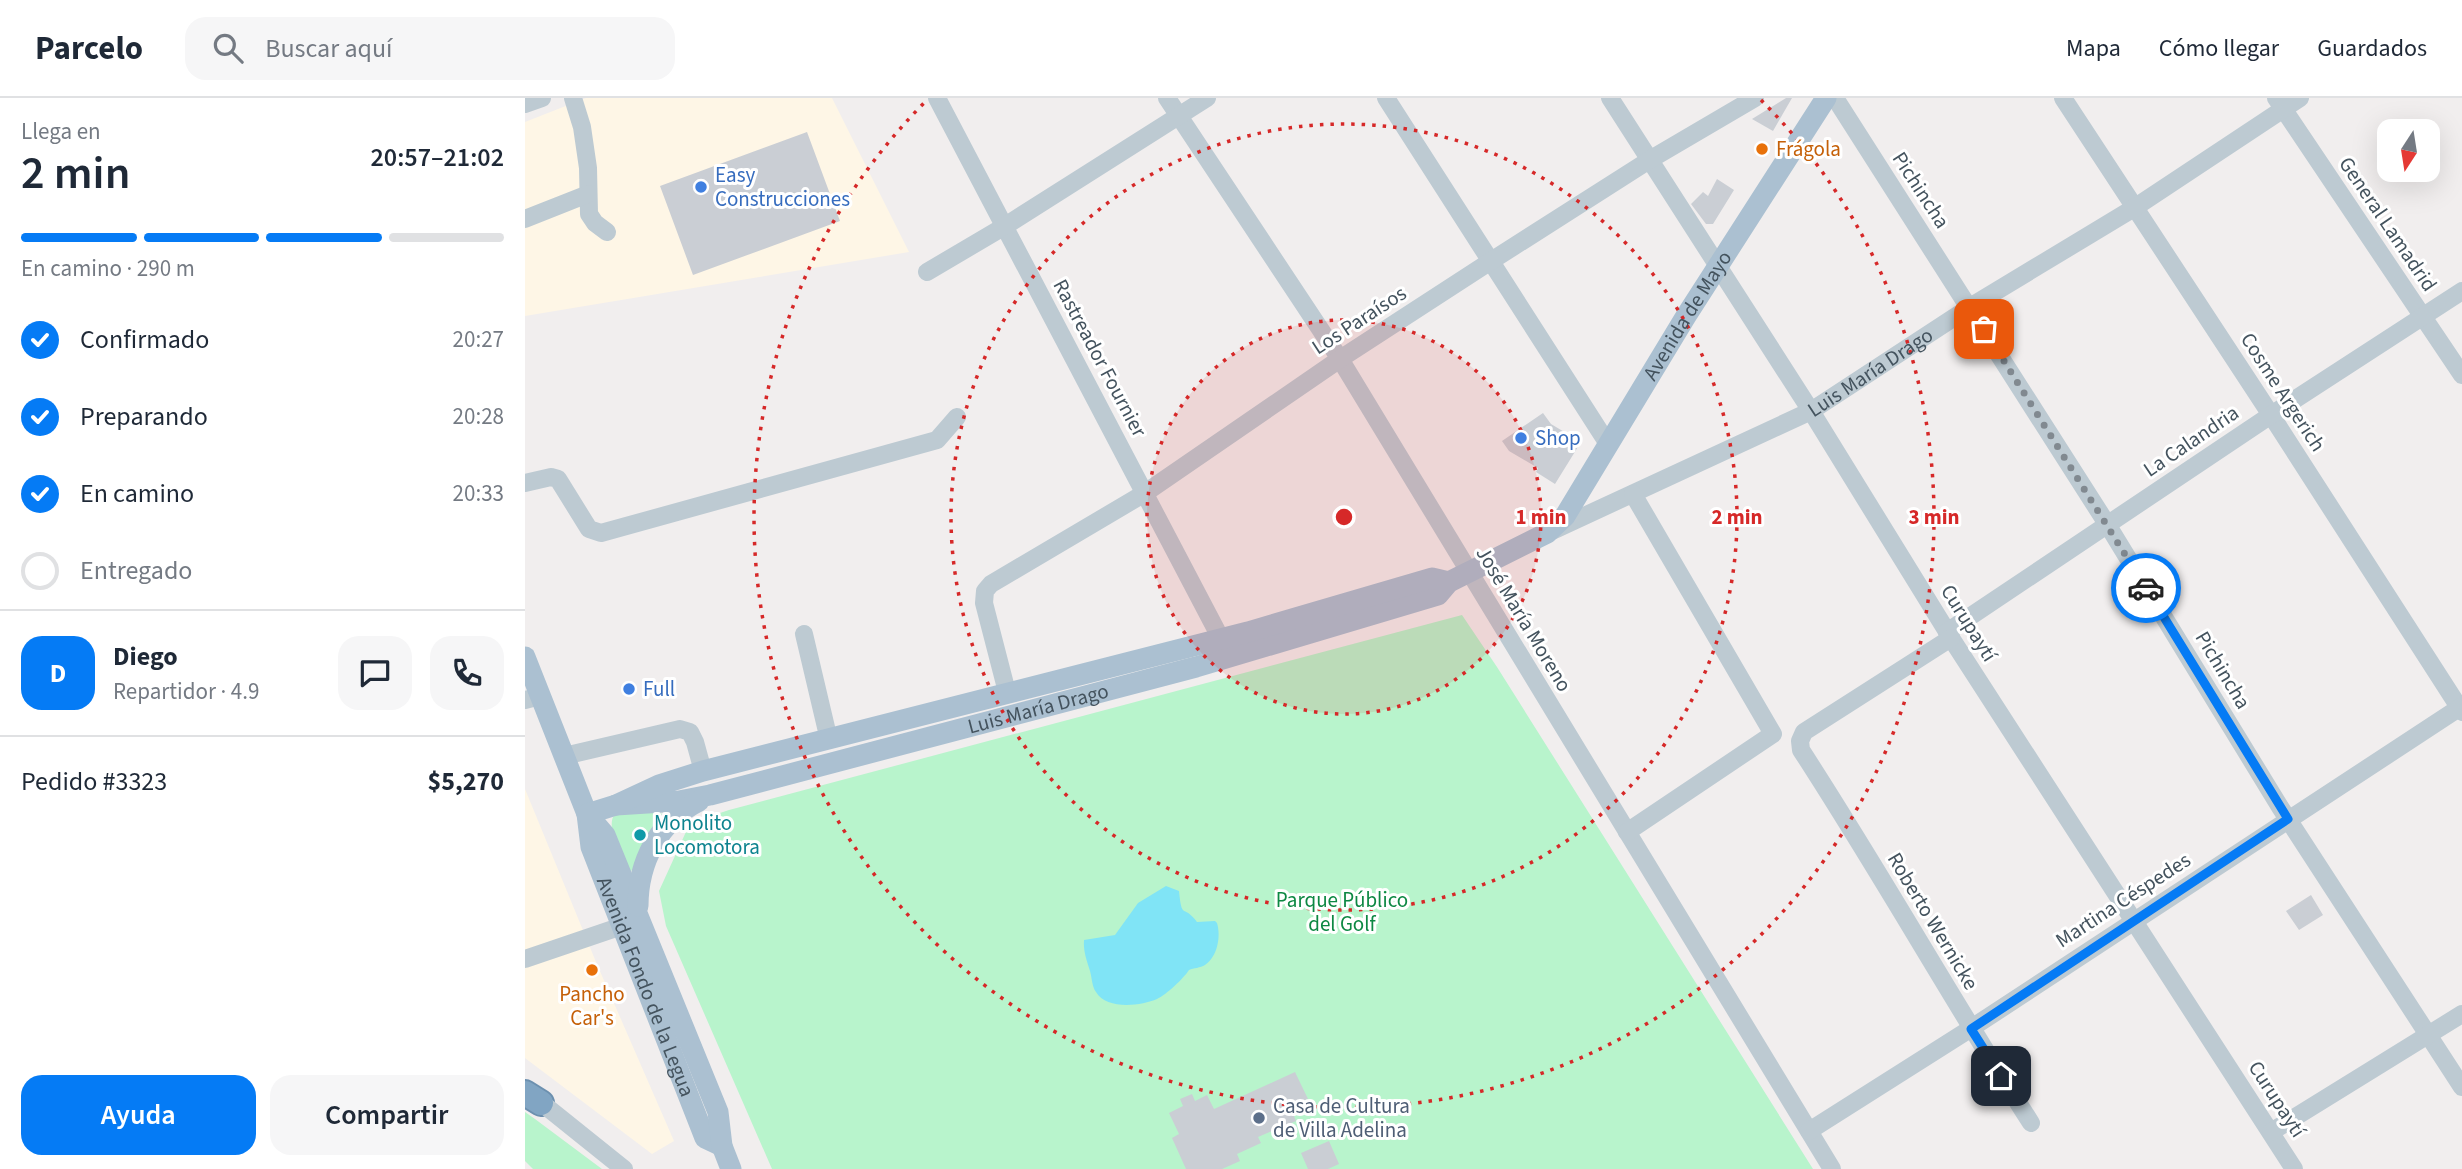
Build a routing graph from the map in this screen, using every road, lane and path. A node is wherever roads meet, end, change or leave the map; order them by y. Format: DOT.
graph roads {
  1 [pos="542,98"];
  2 [pos="573,98"];
  3 [pos="937,98"];
  4 [pos="1167,98"];
  5 [pos="1207,98"];
  6 [pos="1386,98"];
  7 [pos="1610,98"];
  8 [pos="1755,98"];
  9 [pos="1826,98"];
  10 [pos="1835,98"];
  11 [pos="2063,98"];
  12 [pos="2300,98"];
  13 [pos="525,104"];
  14 [pos="2279,104"];
  15 [pos="1178,116"];
  16 [pos="1651,159"];
  17 [pos="588,194"];
  18 [pos="2134,208"];
  19 [pos="525,219"];
  20 [pos="1005,226"];
  21 [pos="607,232"];
  22 [pos="1491,261"];
  23 [pos="1718,267"];
  24 [pos="927,272"];
  25 [pos="2462,292"];
  26 [pos="1970,307"];
  27 [pos="2424,318"];
  28 [pos="1340,359"];
  29 [pos="2462,375"];
  30 [pos="1811,411"];
  31 [pos="2271,415"];
  32 [pos="957,417"];
  33 [pos="1608,444"];
  34 [pos="525,483"];
  35 [pos="1145,493"];
  36 [pos="1633,494"];
  37 [pos="2107,524"];
  38 [pos="1547,533"];
  39 [pos="1459,578"];
  40 [pos="804,634"];
  41 [pos="1949,635"];
  42 [pos="1221,639"];
  43 [pos="525,657"];
  44 [pos="1007,692"];
  45 [pos="532,698"];
  46 [pos="2461,709"];
  47 [pos="829,740"];
  48 [pos="1800,741"];
  49 [pos="564,756"];
  50 [pos="703,771"];
  51 [pos="710,795"];
  52 [pos="616,805"];
  53 [pos="587,814"];
  54 [pos="2288,819"];
  55 [pos="1627,832"];
  56 [pos="630,919"];
  57 [pos="2135,920"];
  58 [pos="525,959"];
  59 [pos="2462,1014"];
  60 [pos="1971,1029"];
  61 [pos="2427,1034"];
  62 [pos="2462,1087"];
  63 [pos="530,1095"];
  64 [pos="2031,1123"];
  65 [pos="1809,1131"];
  66 [pos="2271,1132"];
  67 [pos="723,1146"];
  68 [pos="624,1169"];
  69 [pos="717,1169"];
  70 [pos="731,1169"];
  71 [pos="1832,1169"];
  72 [pos="2294,1169"];
  1 -- 13 [label="street"];
  2 -- 17 [label="street"];
  3 -- 20 [label="street, Rastreador Fournier"];
  4 -- 15 [label="street, José María Moreno"];
  5 -- 15 [label="street"];
  6 -- 22 [label="street"];
  7 -- 16 [label="street, Curupaytí"];
  8 -- 16 [label="street, Los Paraísos"];
  9 -- 23 [label="main road, Avenida de Mayo"];
  10 -- 26 [label="street, Pichincha"];
  11 -- 18 [label="street, Cosme Argerich"];
  12 -- 14 [label="street, Luis María Drago"];
  14 -- 18 [label="street, Luis María Drago"];
  14 -- 27 [label="street, General Lamadrid"];
  15 -- 20 [label="street"];
  15 -- 28 [label="street, José María Moreno"];
  16 -- 22 [label="street, Los Paraísos"];
  16 -- 23 [label="street, Curupaytí"];
  17 -- 19 [label="street"];
  17 -- 21 [label="street"];
  18 -- 26 [label="street, Luis María Drago"];
  18 -- 31 [label="street, Cosme Argerich"];
  20 -- 24 [label="street"];
  20 -- 35 [label="street, Rastreador Fournier"];
  22 -- 28 [label="street, Los Paraísos"];
  22 -- 33 [label="street"];
  23 -- 30 [label="street, Curupaytí"];
  23 -- 33 [label="main road, Avenida de Mayo"];
  25 -- 27 [label="street, La Calandria"];
  26 -- 30 [label="street, Luis María Drago"];
  26 -- 37 [label="street, Pichincha"];
  27 -- 29 [label="street, General Lamadrid"];
  27 -- 31 [label="street, La Calandria"];
  28 -- 35 [label="street, Los Paraísos"];
  28 -- 39 [label="street, José María Moreno"];
  30 -- 36 [label="street, Luis María Drago"];
  30 -- 41 [label="street, Curupaytí"];
  31 -- 37 [label="street, La Calandria"];
  31 -- 46 [label="street, Cosme Argerich"];
  32 -- 34 [label="street"];
  33 -- 38 [label="main road, Avenida de Mayo"];
  35 -- 42 [label="street, Rastreador Fournier"];
  35 -- 44 [label="street, Los Paraísos"];
  36 -- 38 [label="street, Luis María Drago"];
  36 -- 55 [label="street"];
  37 -- 41 [label="street, La Calandria"];
  37 -- 54 [label="street, Pichincha"];
  38 -- 39 [label="main road, Luis María Drago"];
  39 -- 42 [label="main road, Luis María Drago"];
  39 -- 51 [label="main road, Luis María Drago"];
  39 -- 55 [label="street, José María Moreno"];
  40 -- 47 [label="street"];
  41 -- 48 [label="street, La Calandria"];
  41 -- 57 [label="street, Curupaytí"];
  42 -- 44 [label="main road, Luis María Drago"];
  43 -- 45 [label="main road, Avenida Fondo de la Legua"];
  44 -- 47 [label="main road, Luis María Drago"];
  45 -- 49 [label="main road, Avenida Fondo de la Legua"];
  46 -- 54 [label="street, Martina Céspedes"];
  47 -- 50 [label="main road, Luis María Drago"];
  48 -- 60 [label="street, Roberto Wernicke"];
  49 -- 50 [label="street"];
  49 -- 53 [label="main road, Avenida Fondo de la Legua"];
  50 -- 52 [label="main road, Luis María Drago"];
  51 -- 52 [label="main road, Luis María Drago"];
  51 -- 56 [label="main road"];
  52 -- 53 [label="main road, Luis María Drago"];
  53 -- 56 [label="main road, Avenida Fondo de la Legua"];
  54 -- 57 [label="street, Martina Céspedes"];
  54 -- 61 [label="street, Pichincha"];
  55 -- 65 [label="street, José María Moreno"];
  56 -- 58 [label="street"];
  56 -- 67 [label="main road, Avenida Fondo de la Legua"];
  57 -- 60 [label="street, Martina Céspedes"];
  57 -- 66 [label="street, Curupaytí"];
  59 -- 61 [label="street"];
  60 -- 64 [label="street, Roberto Wernicke"];
  60 -- 65 [label="street, Martina Céspedes"];
  61 -- 62 [label="street, Pichincha"];
  61 -- 66 [label="street"];
  63 -- 68 [label="street"];
  65 -- 71 [label="street, José María Moreno"];
  66 -- 72 [label="street, Curupaytí"];
  67 -- 69 [label="main road"];
  67 -- 70 [label="main road, Avenida Fondo de la Legua"];
}
